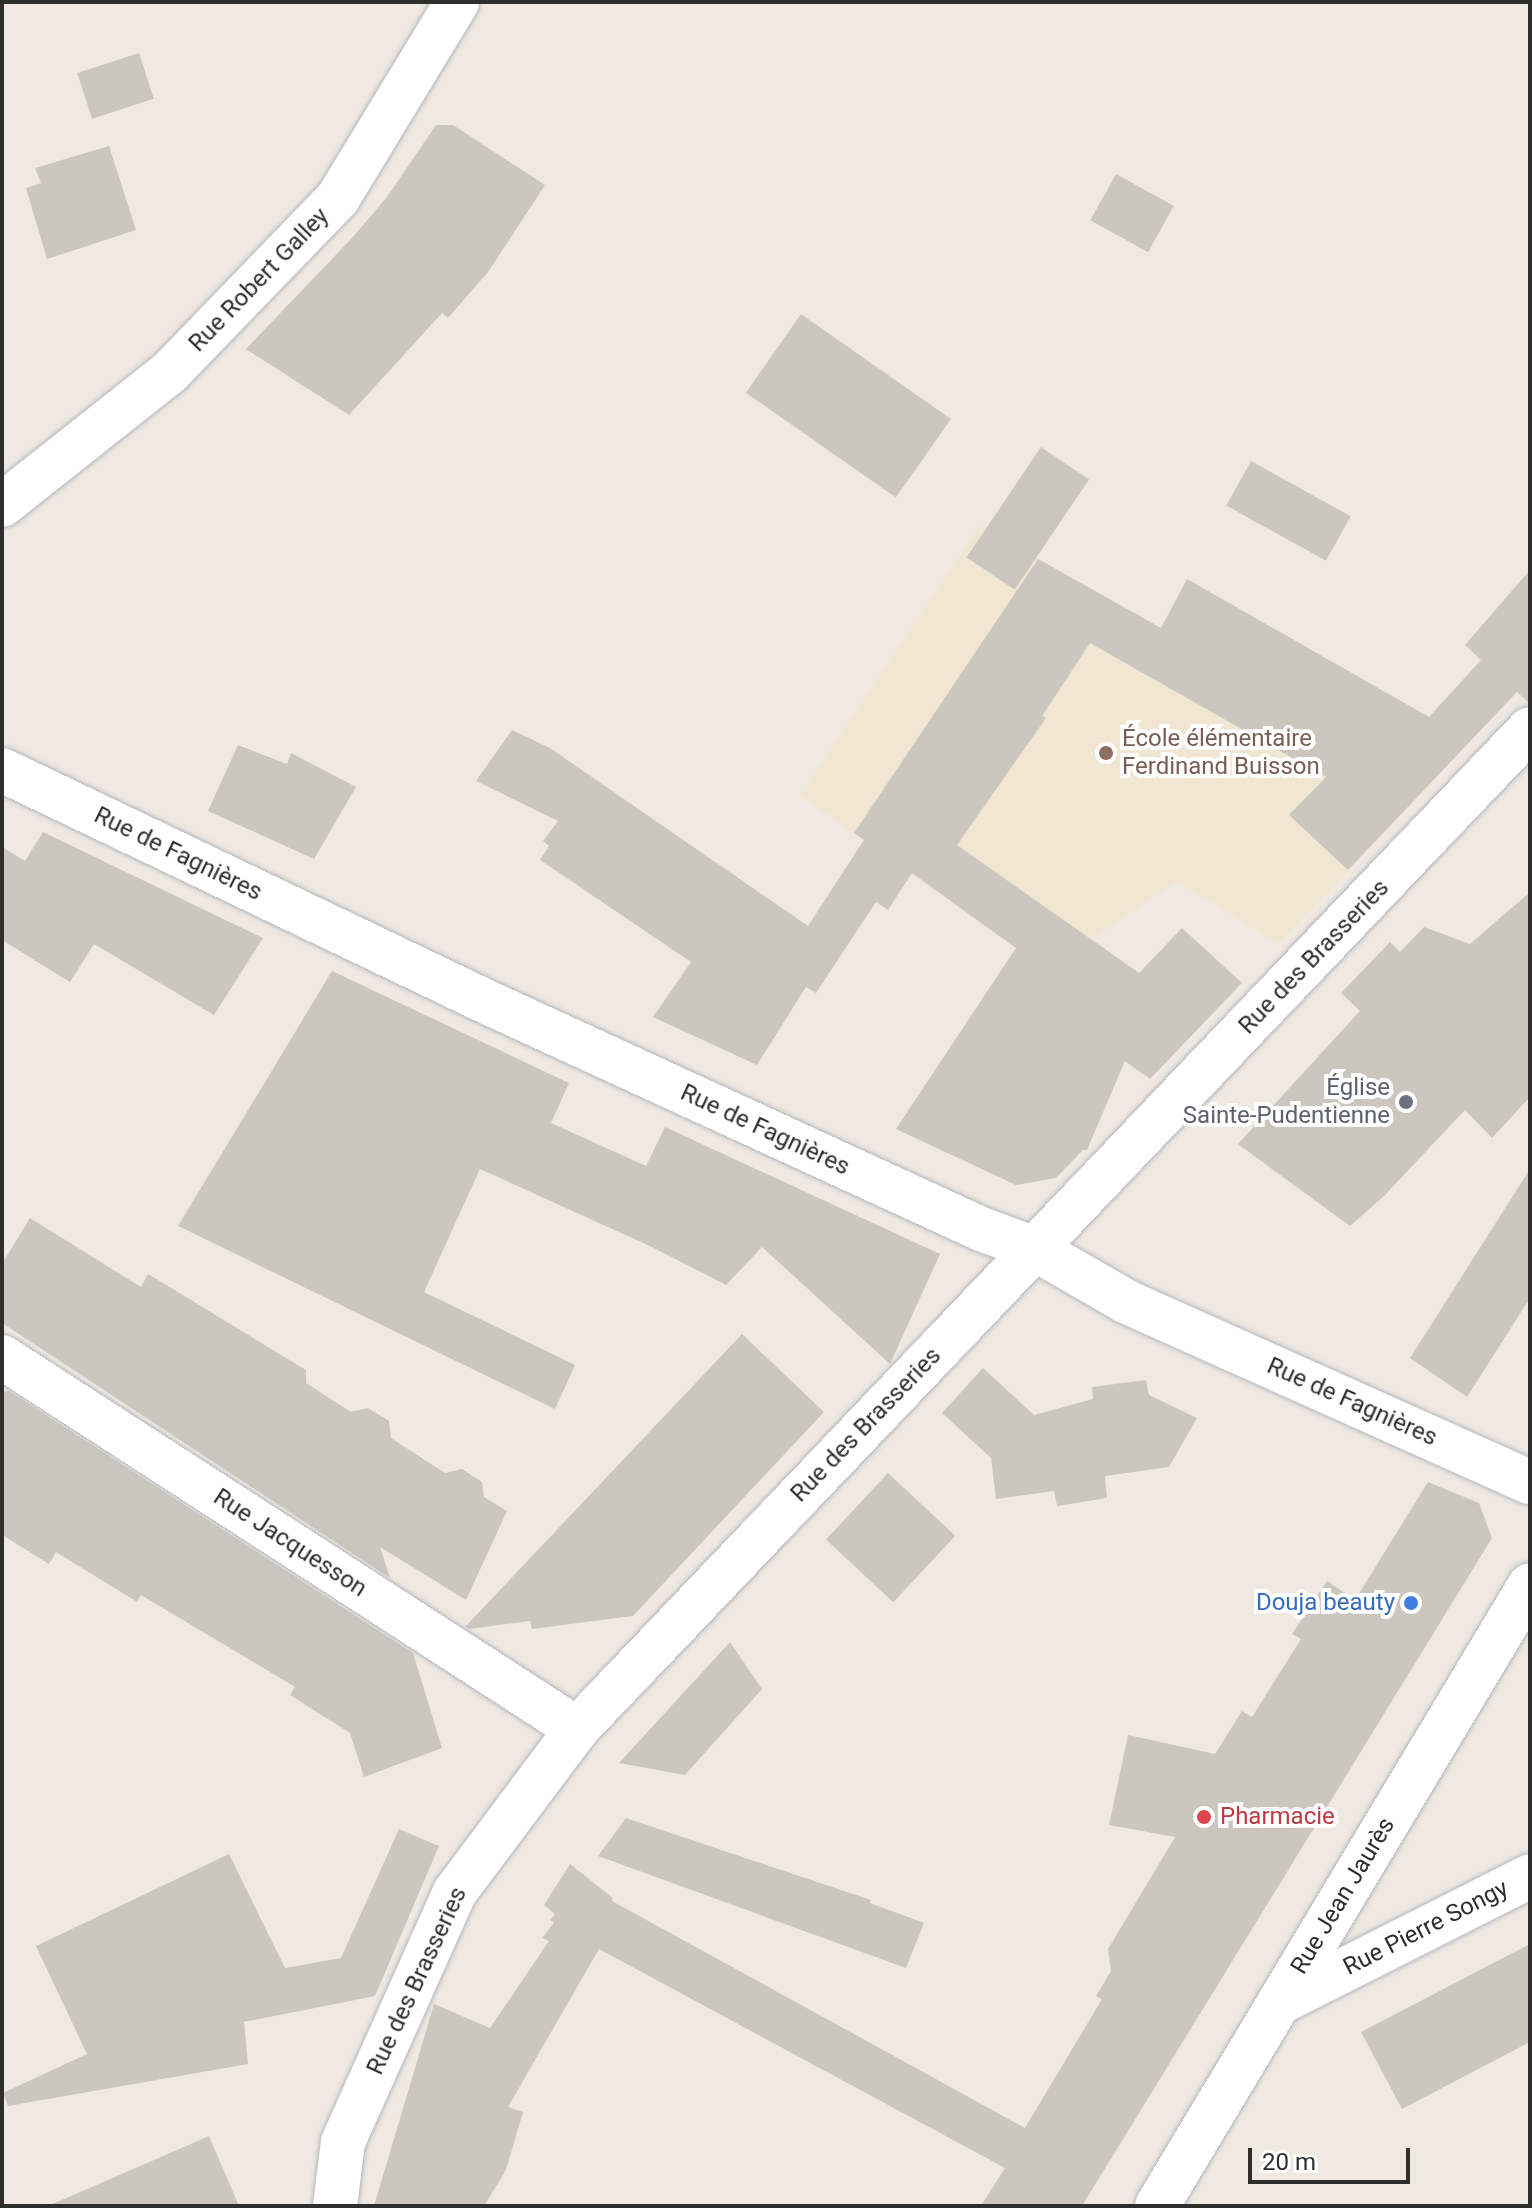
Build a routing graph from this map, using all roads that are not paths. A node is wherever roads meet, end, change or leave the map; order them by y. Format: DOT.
graph roads {
  1 [pos="457,2"];
  2 [pos="2,505"];
  3 [pos="1530,729"];
  4 [pos="2,770"];
  5 [pos="1035,1249"];
  6 [pos="2,1357"];
  7 [pos="1530,1482"];
  8 [pos="1530,1585"];
  9 [pos="577,1729"];
  10 [pos="1530,1876"];
  11 [pos="1279,2003"];
  12 [pos="335,2206"];
  13 [pos="1157,2206"];
  1 -- 2 [label="street, Rue Robert Galley"];
  3 -- 5 [label="street, Rue des Brasseries"];
  4 -- 5 [label="street, Rue de Fagnières"];
  5 -- 7 [label="street, Rue de Fagnières"];
  5 -- 9 [label="street, Rue des Brasseries"];
  6 -- 9 [label="street, Rue Jacquesson"];
  8 -- 11 [label="street, Rue Jean Jaurès"];
  9 -- 12 [label="street, Rue des Brasseries"];
  10 -- 11 [label="street, Rue Pierre Songy"];
  11 -- 13 [label="street, Rue Jean Jaurès"];
}
